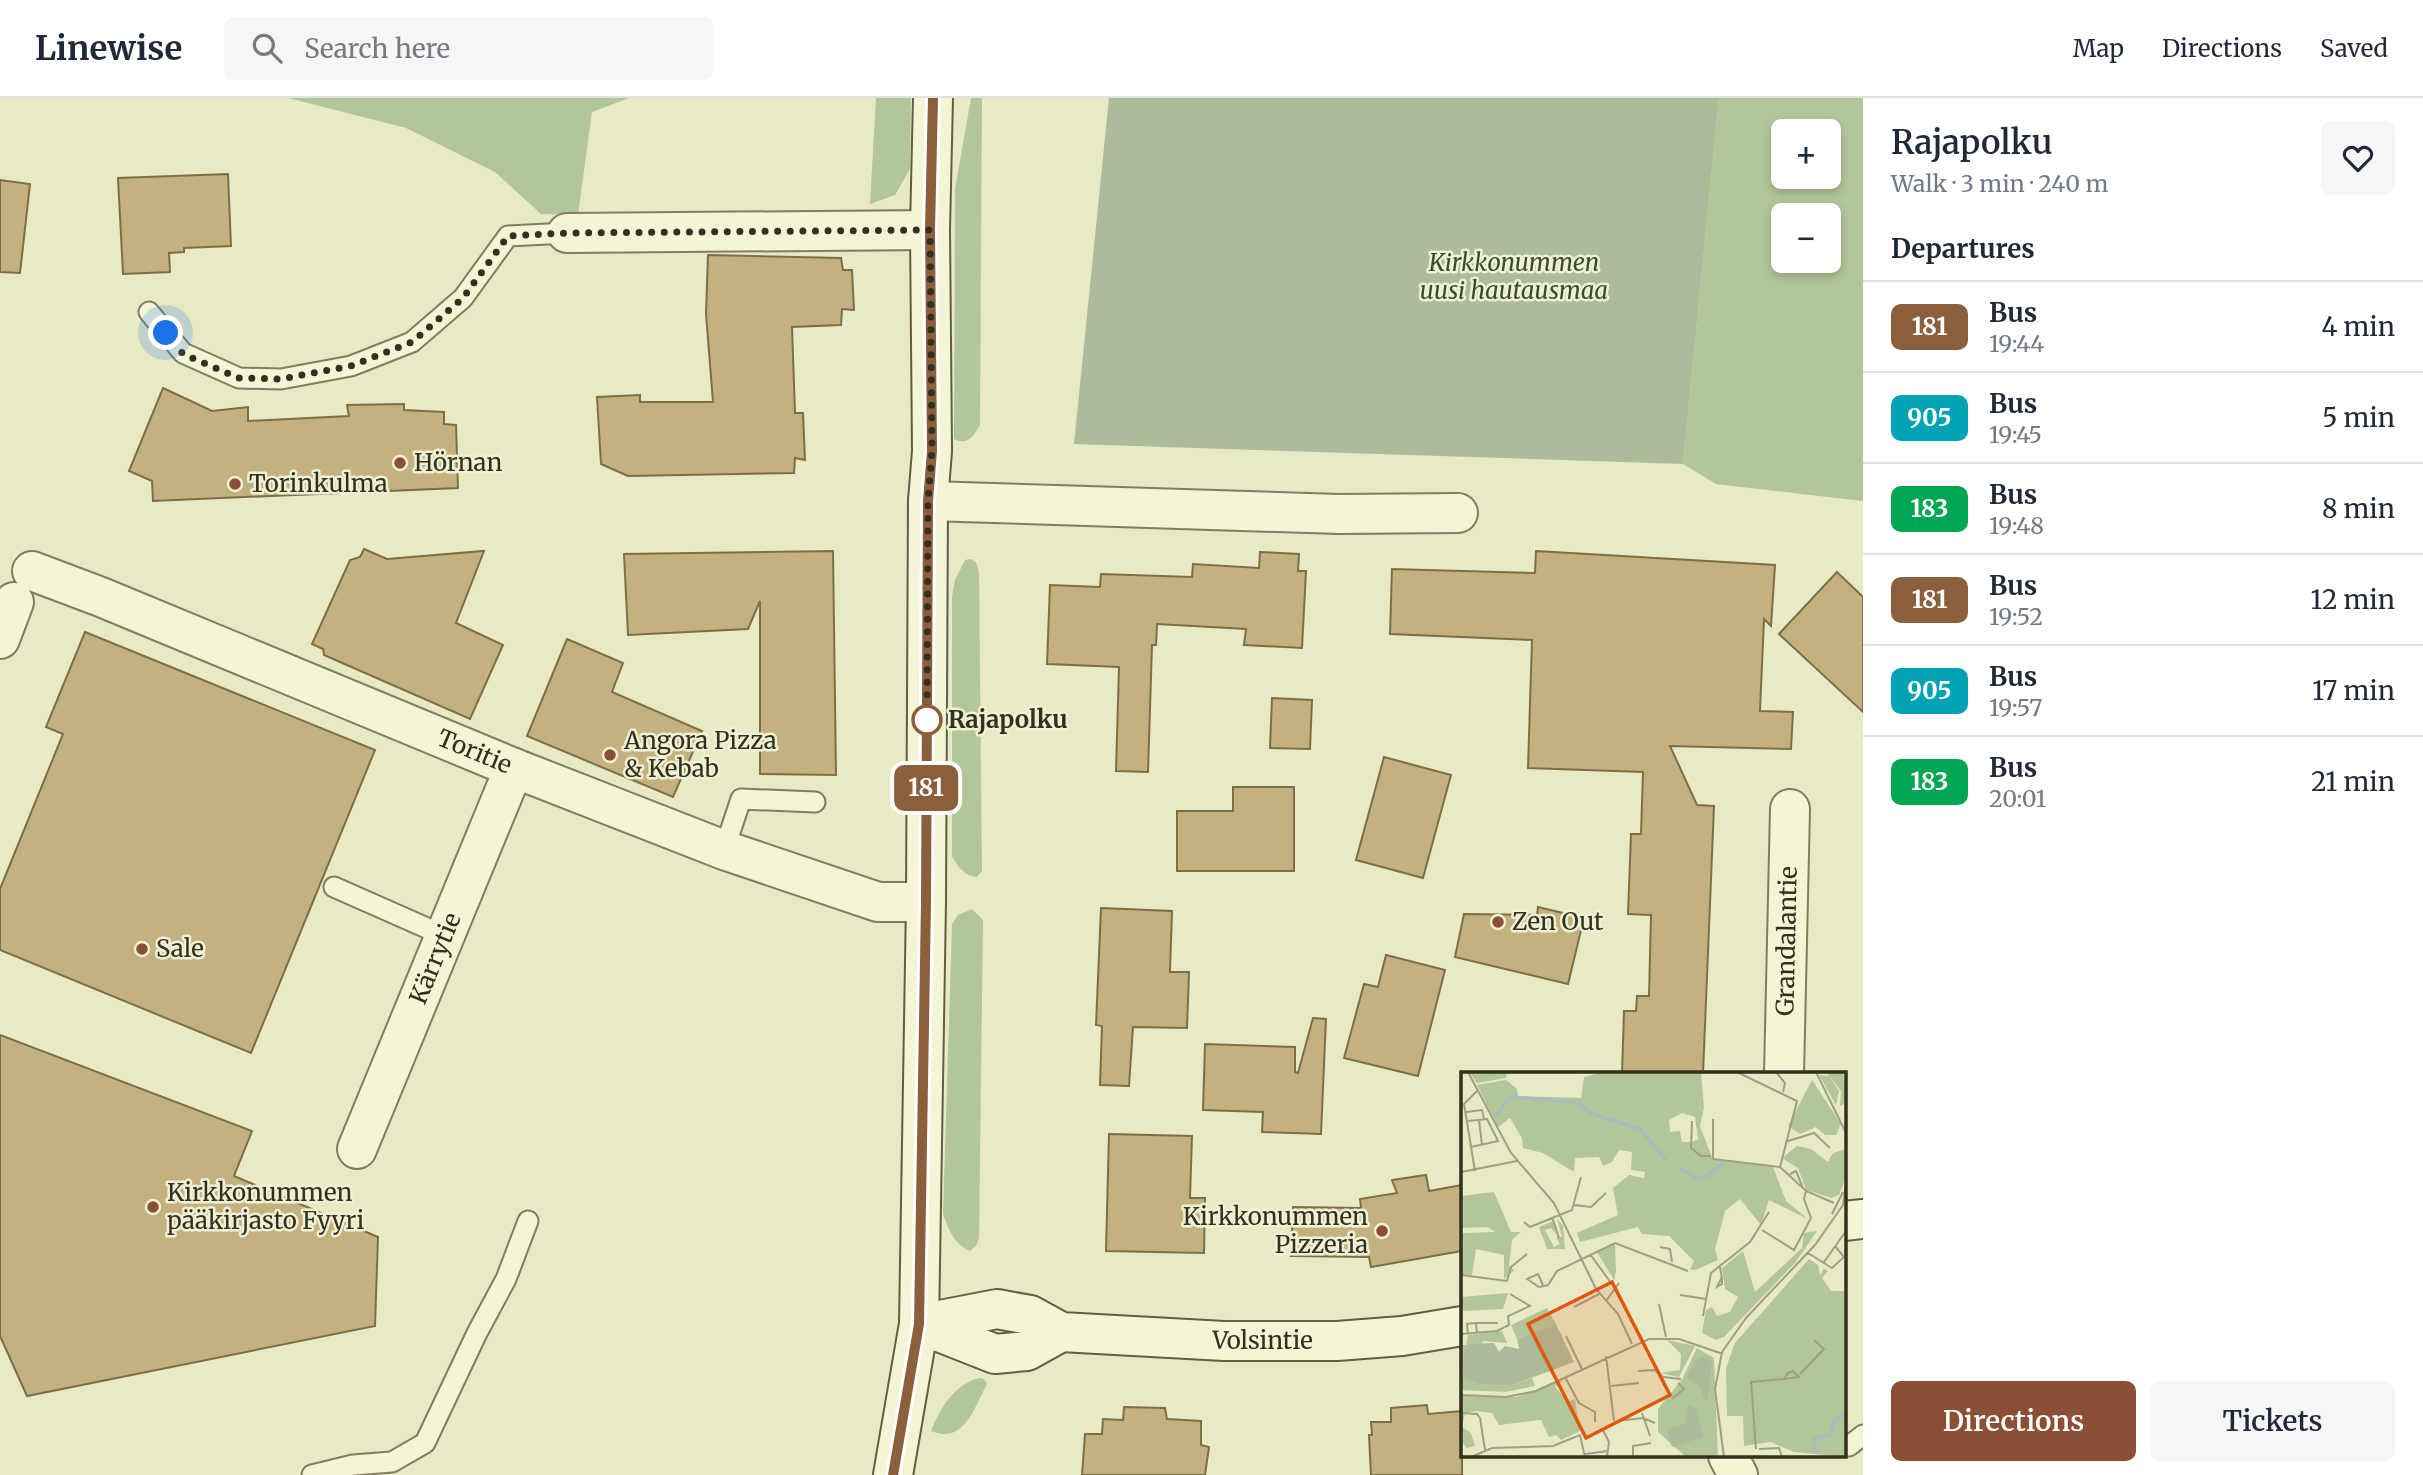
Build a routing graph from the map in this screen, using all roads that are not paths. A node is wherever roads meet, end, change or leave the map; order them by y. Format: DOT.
graph roads {
  1 [pos="933,98"];
  2 [pos="930,230"];
  3 [pos="567,233"];
  4 [pos="149,312"];
  5 [pos="928,501"];
  6 [pos="1458,513"];
  7 [pos="0,639"];
  8 [pos="514,768"];
  9 [pos="815,802"];
  10 [pos="1790,809"];
  11 [pos="724,850"];
  12 [pos="334,887"];
  13 [pos="926,902"];
  14 [pos="444,936"];
  15 [pos="1784,1072"];
  16 [pos="357,1149"];
  17 [pos="527,1221"];
  18 [pos="919,1324"];
  19 [pos="1461,1326"];
  20 [pos="1729,1458"];
  21 [pos="312,1475"];
  22 [pos="893,1475"];
  23 [pos="1738,1475"];
  1 -- 2 [label="street"];
  2 -- 3 [label="street"];
  2 -- 5 [label="street"];
  3 -- 4 [label="lane"];
  5 -- 6 [label="street"];
  5 -- 13 [label="street"];
  7 -- 8 [label="street, Toritie"];
  8 -- 11 [label="street, Toritie"];
  8 -- 14 [label="street, Kärrytie"];
  9 -- 11 [label="lane"];
  10 -- 15 [label="street, Grandalantie"];
  11 -- 13 [label="street, Toritie"];
  12 -- 14 [label="lane"];
  13 -- 18 [label="street"];
  14 -- 16 [label="street, Kärrytie"];
  17 -- 21 [label="lane"];
  18 -- 19 [label="street, Volsintie"];
  18 -- 22 [label="street"];
  20 -- 23 [label="street"];
}
